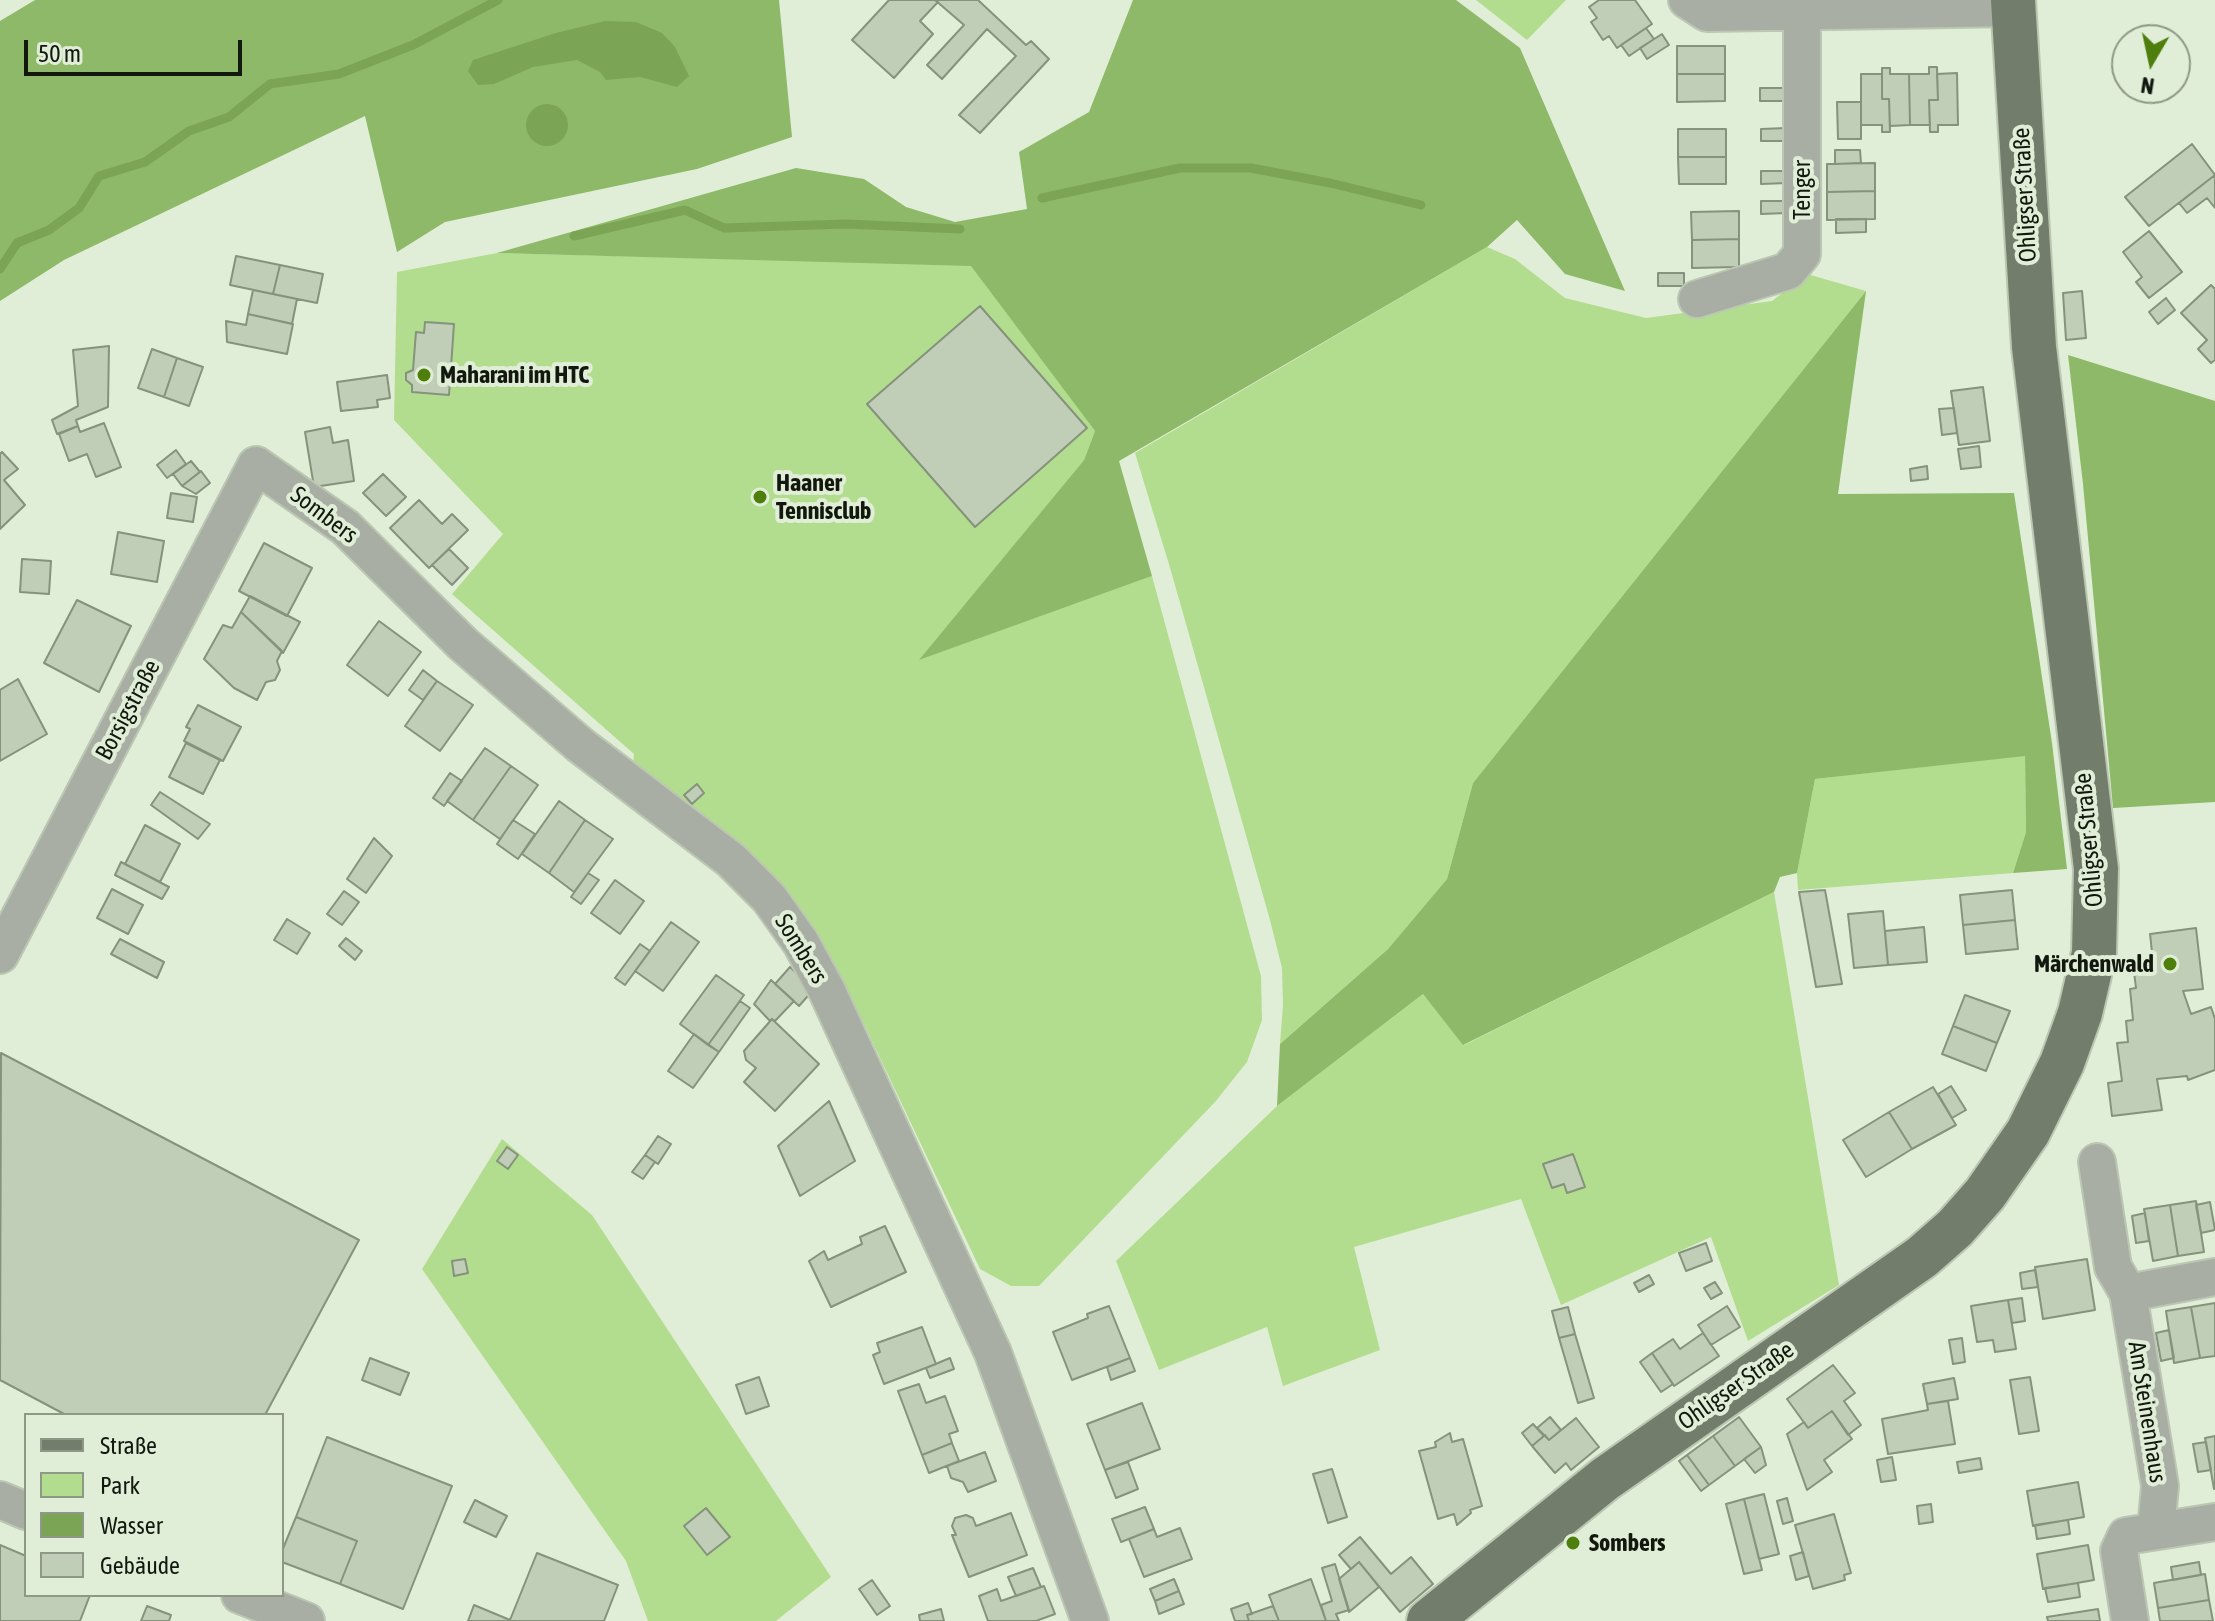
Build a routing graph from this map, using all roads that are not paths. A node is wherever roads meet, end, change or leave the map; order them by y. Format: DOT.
graph roads {
  1 [pos="1687,0"];
  2 [pos="2014,4"];
  3 [pos="1802,5"];
  4 [pos="1697,299"];
  5 [pos="256,465"];
  6 [pos="0,955"];
  7 [pos="2097,1162"];
  8 [pos="2215,1277"];
  9 [pos="2128,1293"];
  10 [pos="0,1500"];
  11 [pos="24,1510"];
  12 [pos="2215,1522"];
  13 [pos="2156,1530"];
  14 [pos="245,1597"];
  15 [pos="306,1621"];
  16 [pos="1090,1621"];
  17 [pos="1429,1621"];
  18 [pos="2130,1621"];
  1 -- 3 [label="street"];
  2 -- 3 [label="street"];
  2 -- 17 [label="main road, Ohligser Straße"];
  3 -- 4 [label="street, Tenger"];
  5 -- 6 [label="street, Borsigstraße"];
  5 -- 16 [label="street, Sombers"];
  7 -- 9 [label="street, Am Steinenhaus"];
  8 -- 9 [label="street"];
  9 -- 13 [label="street, Am Steinenhaus"];
  10 -- 11 [label="street"];
  12 -- 13 [label="street"];
  13 -- 18 [label="street"];
  14 -- 15 [label="street"];
}
